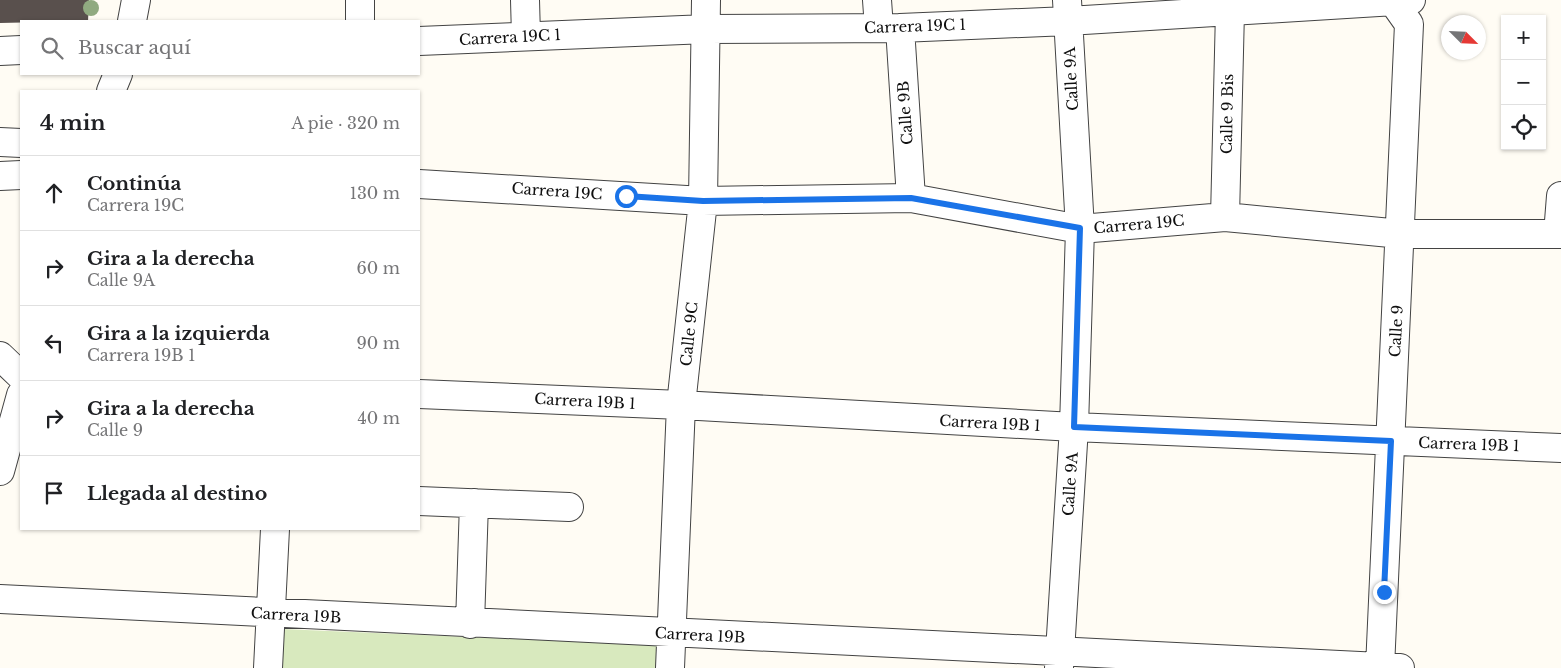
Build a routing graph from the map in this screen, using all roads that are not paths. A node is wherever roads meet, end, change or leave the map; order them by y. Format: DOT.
graph roads {
  1 [pos="136,0"];
  2 [pos="360,0"];
  3 [pos="525,0"];
  4 [pos="706,0"];
  5 [pos="877,0"];
  6 [pos="1399,0"];
  7 [pos="1067,10"];
  8 [pos="1230,11"];
  9 [pos="132,20"];
  10 [pos="360,20"];
  11 [pos="889,28"];
  12 [pos="707,29"];
  13 [pos="526,36"];
  14 [pos="420,41"];
  15 [pos="20,50"];
  16 [pos="0,51"];
  17 [pos="118,75"];
  18 [pos="111,90"];
  19 [pos="0,142"];
  20 [pos="20,143"];
  21 [pos="20,175"];
  22 [pos="0,176"];
  23 [pos="420,184"];
  24 [pos="1561,196"];
  25 [pos="911,198"];
  26 [pos="703,201"];
  27 [pos="1225,217"];
  28 [pos="1080,228"];
  29 [pos="1401,234"];
  30 [pos="1560,234"];
  31 [pos="0,356"];
  32 [pos="20,375"];
  33 [pos="420,394"];
  34 [pos="20,399"];
  35 [pos="681,405"];
  36 [pos="1074,427"];
  37 [pos="1391,441"];
  38 [pos="1561,448"];
  39 [pos="0,471"];
  40 [pos="420,501"];
  41 [pos="474,503"];
  42 [pos="569,507"];
  43 [pos="276,530"];
  44 [pos="0,599"];
  45 [pos="272,614"];
  46 [pos="470,624"];
  47 [pos="670,634"];
  48 [pos="1060,659"];
  49 [pos="268,668"];
  50 [pos="670,668"];
  51 [pos="1387,668"];
  1 -- 9 [label="street"];
  2 -- 10 [label="street"];
  3 -- 13 [label="street"];
  4 -- 12 [label="street, Calle 9C"];
  5 -- 11 [label="street, Calle 9B"];
  6 -- 8 [label="street, Carrera 19C 1"];
  6 -- 29 [label="street, Calle 9"];
  7 -- 8 [label="street, Carrera 19C 1"];
  7 -- 11 [label="street, Carrera 19C 1"];
  7 -- 28 [label="street, Calle 9A"];
  8 -- 27 [label="street, Calle 9 Bis"];
  11 -- 12 [label="street, Carrera 19C 1"];
  11 -- 25 [label="street, Calle 9B"];
  12 -- 13 [label="street, Carrera 19C 1"];
  12 -- 26 [label="street, Calle 9C"];
  13 -- 14 [label="street, Carrera 19C 1"];
  15 -- 16 [label="street"];
  17 -- 18 [label="street"];
  19 -- 20 [label="street"];
  21 -- 22 [label="street"];
  23 -- 26 [label="street, Carrera 19C"];
  24 -- 30 [label="street"];
  25 -- 26 [label="street, Carrera 19C"];
  25 -- 28 [label="street, Carrera 19C"];
  26 -- 35 [label="street, Calle 9C"];
  27 -- 28 [label="street, Carrera 19C"];
  27 -- 29 [label="street, Carrera 19C"];
  28 -- 36 [label="street, Calle 9A"];
  29 -- 30 [label="street, Carrera 19C"];
  29 -- 37 [label="street, Calle 9"];
  31 -- 32 [label="street"];
  33 -- 35 [label="street, Carrera 19B 1"];
  34 -- 39 [label="street"];
  35 -- 36 [label="street, Carrera 19B 1"];
  35 -- 47 [label="street, Calle 9C"];
  36 -- 37 [label="street, Carrera 19B 1"];
  36 -- 48 [label="street, Calle 9A"];
  37 -- 38 [label="street, Carrera 19B 1"];
  37 -- 51 [label="street, Calle 9"];
  40 -- 41 [label="street"];
  41 -- 42 [label="street"];
  41 -- 46 [label="street"];
  43 -- 45 [label="street"];
  44 -- 45 [label="street, Carrera 19B"];
  45 -- 46 [label="street, Carrera 19B"];
  45 -- 49 [label="street"];
  46 -- 47 [label="street, Carrera 19B"];
  47 -- 48 [label="street, Carrera 19B"];
  47 -- 50 [label="street, Calle 9C"];
  48 -- 51 [label="street, Carrera 19B"];
}
